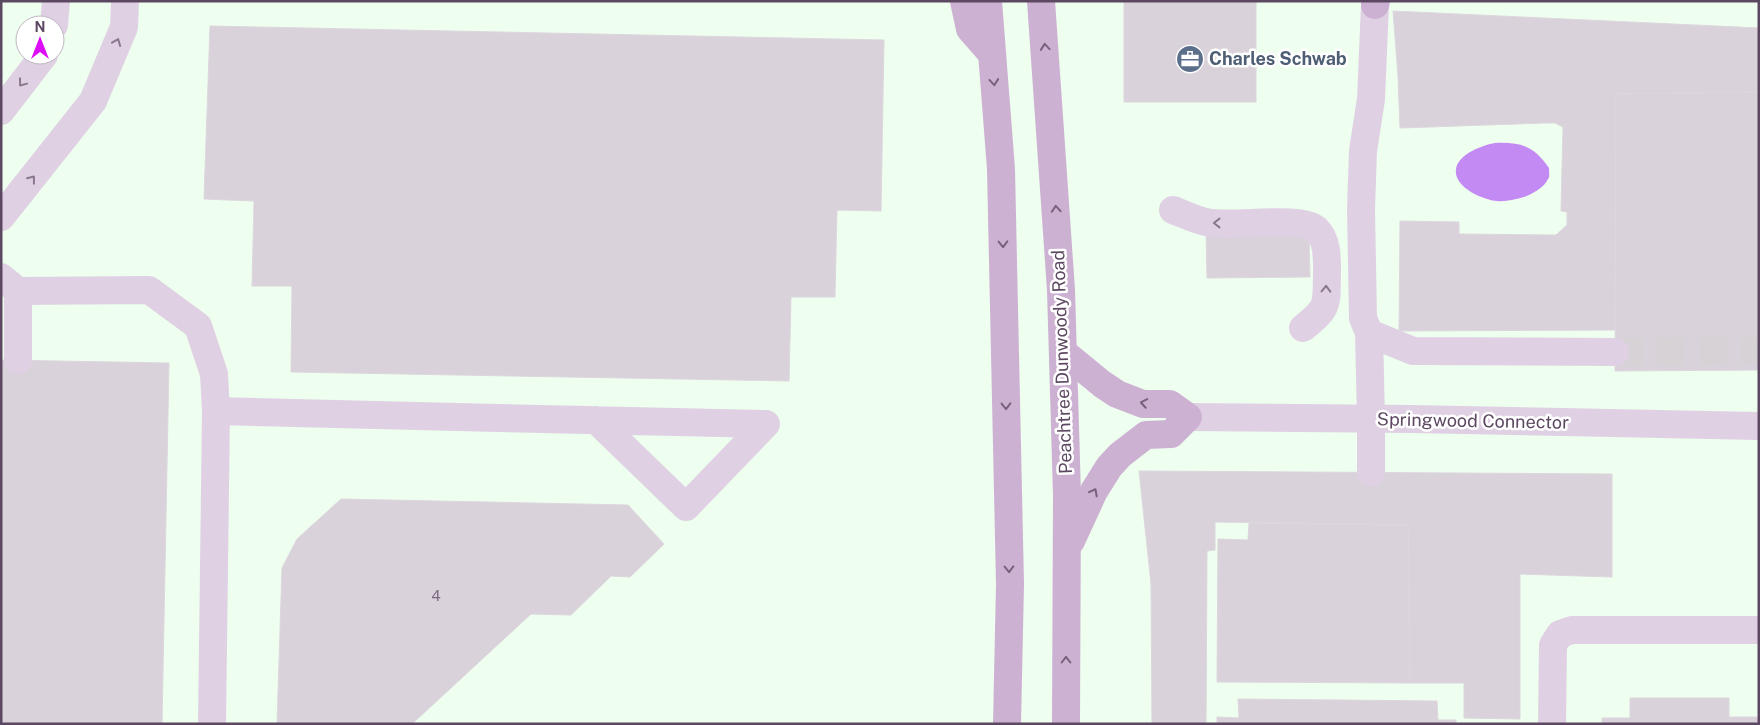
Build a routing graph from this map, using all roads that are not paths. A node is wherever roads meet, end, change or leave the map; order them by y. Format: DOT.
graph roads {
  1 [pos="56,1"];
  2 [pos="125,1"];
  3 [pos="964,1"];
  4 [pos="988,1"];
  5 [pos="1041,1"];
  6 [pos="1375,3"];
  7 [pos="55,15"];
  8 [pos="992,54"];
  9 [pos="36,65"];
  10 [pos="1,111"];
  11 [pos="1173,210"];
  12 [pos="1,217"];
  13 [pos="10,284"];
  14 [pos="1303,328"];
  15 [pos="1369,333"];
  16 [pos="1063,352"];
  17 [pos="1615,352"];
  18 [pos="18,360"];
  19 [pos="216,411"];
  20 [pos="1188,417"];
  21 [pos="1372,419"];
  22 [pos="596,420"];
  23 [pos="1759,426"];
  24 [pos="1371,472"];
  25 [pos="1066,552"];
  26 [pos="1759,630"];
  27 [pos="212,724"];
  28 [pos="1007,724"];
  29 [pos="1066,724"];
  30 [pos="1552,724"];
  1 -- 7 [label="street"];
  12 -- 2 [label="street, one-way"];
  3 -- 8 [label="main road"];
  4 -- 8 [label="main road"];
  16 -- 5 [label="main road, Peachtree Dunwoody Road, one-way"];
  6 -- 15 [label="street"];
  8 -- 28 [label="main road, one-way"];
  9 -- 10 [label="street, one-way"];
  14 -- 11 [label="street, one-way"];
  13 -- 18 [label="street"];
  13 -- 19 [label="street"];
  15 -- 17 [label="street"];
  15 -- 21 [label="street"];
  20 -- 16 [label="main road, one-way"];
  16 -- 25 [label="main road, Peachtree Dunwoody Road"];
  19 -- 22 [label="street"];
  19 -- 27 [label="street"];
  20 -- 21 [label="street, Springwood Connector"];
  25 -- 20 [label="main road, one-way"];
  21 -- 23 [label="street, Springwood Connector"];
  21 -- 24 [label="street"];
  22 -- 22 [label="street"];
  29 -- 25 [label="main road, Peachtree Dunwoody Road, one-way"];
  26 -- 30 [label="street"];
}
